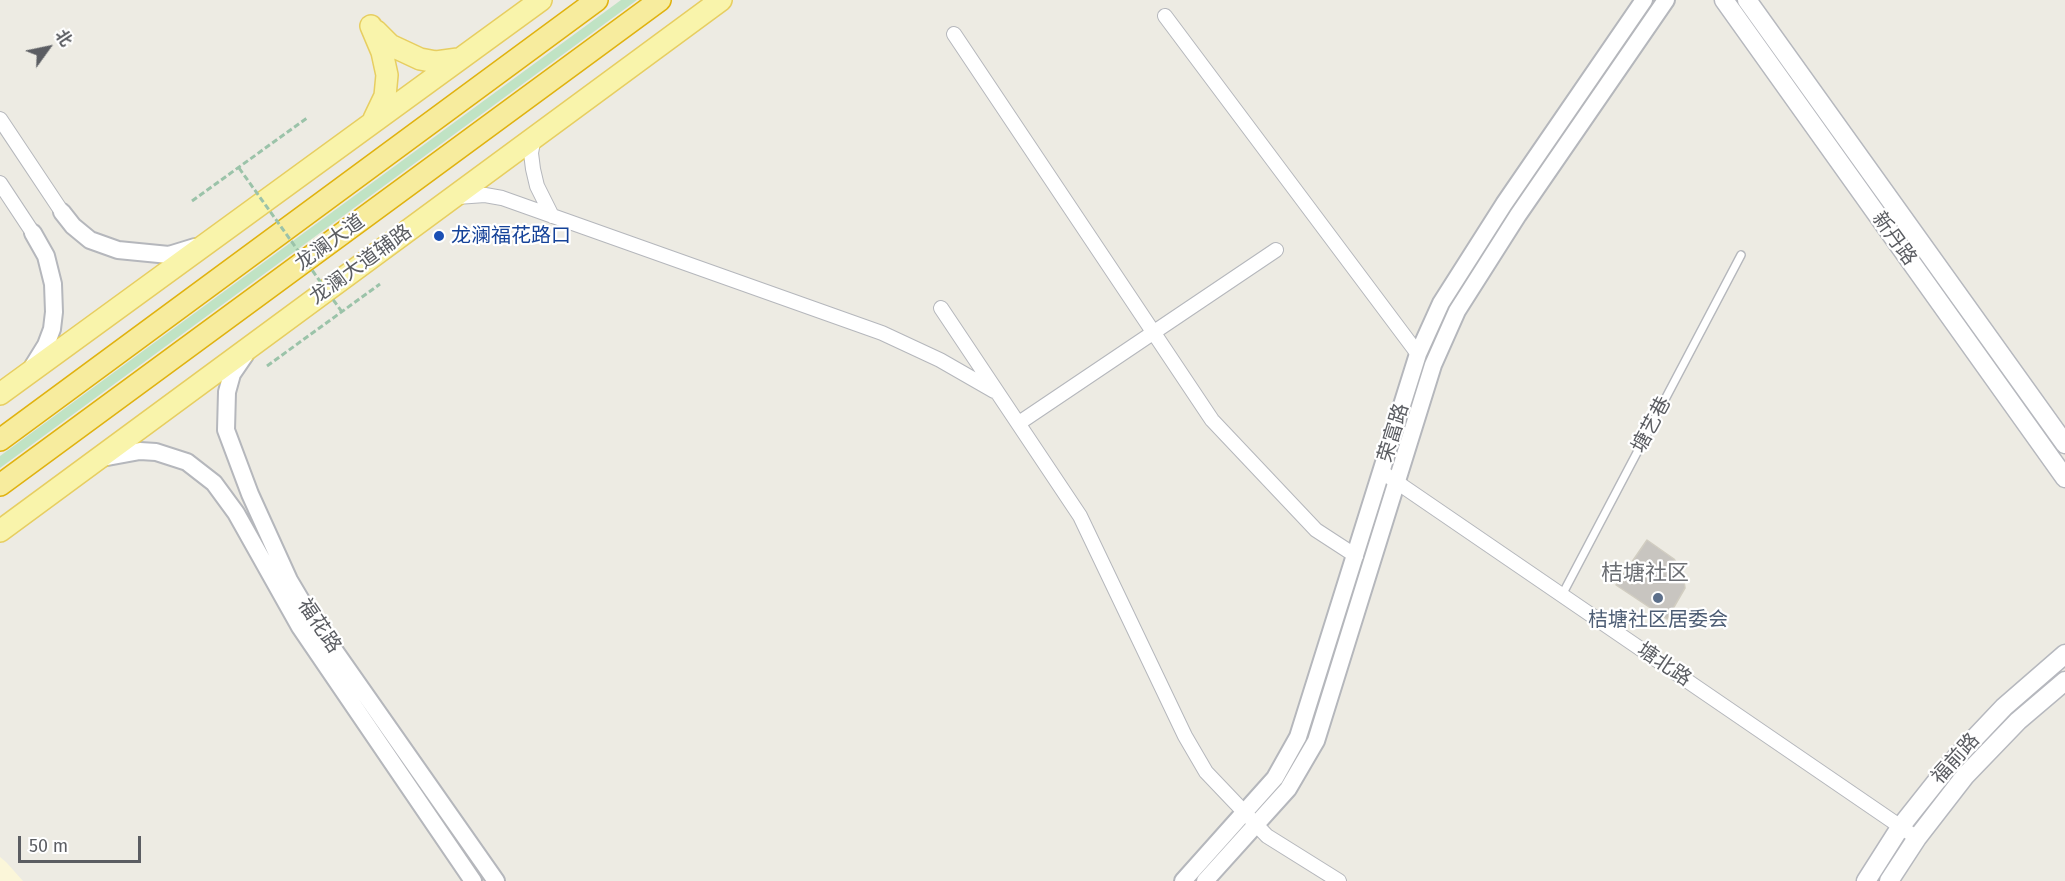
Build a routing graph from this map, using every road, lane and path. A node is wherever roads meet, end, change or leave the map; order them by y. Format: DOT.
graph roads {
  1 [pos="541,0"];
  2 [pos="597,0"];
  3 [pos="660,0"];
  4 [pos="722,0"];
  5 [pos="1644,0"];
  6 [pos="1666,0"];
  7 [pos="1724,0"];
  8 [pos="1747,0"];
  9 [pos="1165,16"];
  10 [pos="954,34"];
  11 [pos="462,58"];
  12 [pos="307,118"];
  13 [pos="0,119"];
  14 [pos="371,123"];
  15 [pos="534,137"];
  16 [pos="239,168"];
  17 [pos="0,183"];
  18 [pos="452,198"];
  19 [pos="192,201"];
  20 [pos="62,212"];
  21 [pos="552,216"];
  22 [pos="33,233"];
  23 [pos="219,235"];
  24 [pos="1276,250"];
  25 [pos="1741,255"];
  26 [pos="380,284"];
  27 [pos="941,308"];
  28 [pos="342,312"];
  29 [pos="1153,333"];
  30 [pos="254,344"];
  31 [pos="1418,354"];
  32 [pos="267,366"];
  33 [pos="23,377"];
  34 [pos="998,393"];
  35 [pos="0,394"];
  36 [pos="1019,423"];
  37 [pos="0,440"];
  38 [pos="2065,444"];
  39 [pos="98,459"];
  40 [pos="1382,472"];
  41 [pos="2065,478"];
  42 [pos="1397,482"];
  43 [pos="0,485"];
  44 [pos="0,531"];
  45 [pos="1356,556"];
  46 [pos="1562,595"];
  47 [pos="2065,654"];
  48 [pos="2065,681"];
  49 [pos="1250,819"];
  50 [pos="1901,826"];
  51 [pos="1917,838"];
  52 [pos="473,881"];
  53 [pos="496,881"];
  54 [pos="1183,881"];
  55 [pos="1205,881"];
  56 [pos="1339,881"];
  57 [pos="1866,881"];
  58 [pos="1889,881"];
  1 -- 11 [label="main road"];
  2 -- 37 [label="highway, 龙澜大道"];
  3 -- 43 [label="highway, 龙澜大道"];
  4 -- 15 [label="main road, 龙澜大道辅路"];
  5 -- 31 [label="street, 荣富路"];
  6 -- 42 [label="street, 荣富路"];
  7 -- 41 [label="main road, 新丹路"];
  8 -- 38 [label="main road, 新丹路"];
  9 -- 31 [label="street"];
  10 -- 29 [label="street"];
  11 -- 14 [label="main road"];
  11 -- 14 [label="main road"];
  12 -- 16 [label="path"];
  13 -- 20 [label="street"];
  14 -- 23 [label="main road"];
  15 -- 18 [label="main road, 龙澜大道辅路"];
  15 -- 21 [label="street"];
  16 -- 19 [label="path"];
  16 -- 28 [label="path, bridge"];
  17 -- 22 [label="street"];
  18 -- 21 [label="street"];
  18 -- 30 [label="main road, 龙澜大道辅路"];
  20 -- 23 [label="street"];
  21 -- 34 [label="street"];
  22 -- 33 [label="street"];
  23 -- 33 [label="main road"];
  24 -- 29 [label="street"];
  25 -- 46 [label="lane, 塘艺巷"];
  26 -- 28 [label="path"];
  27 -- 34 [label="street"];
  28 -- 32 [label="path"];
  29 -- 36 [label="street"];
  29 -- 45 [label="street"];
  30 -- 39 [label="main road, 龙澜大道辅路"];
  30 -- 53 [label="street, 福花路"];
  31 -- 40 [label="street, 荣富路"];
  33 -- 35 [label="main road"];
  34 -- 36 [label="street"];
  36 -- 49 [label="street"];
  39 -- 44 [label="main road, 龙澜大道辅路"];
  39 -- 52 [label="street, 福花路"];
  40 -- 42 [label="street, 塘北路"];
  40 -- 45 [label="street, 荣富路"];
  42 -- 46 [label="street, 塘北路"];
  42 -- 49 [label="street, 荣富路"];
  45 -- 49 [label="street, 荣富路"];
  46 -- 50 [label="street, 塘北路"];
  47 -- 50 [label="main road, 福前路"];
  48 -- 51 [label="main road, 福前路"];
  49 -- 54 [label="street, 荣富路"];
  49 -- 55 [label="street, 荣富路"];
  49 -- 56 [label="street"];
  50 -- 51 [label="street, 塘北路"];
  50 -- 57 [label="main road, 福前路"];
  51 -- 58 [label="main road, 福前路"];
}
